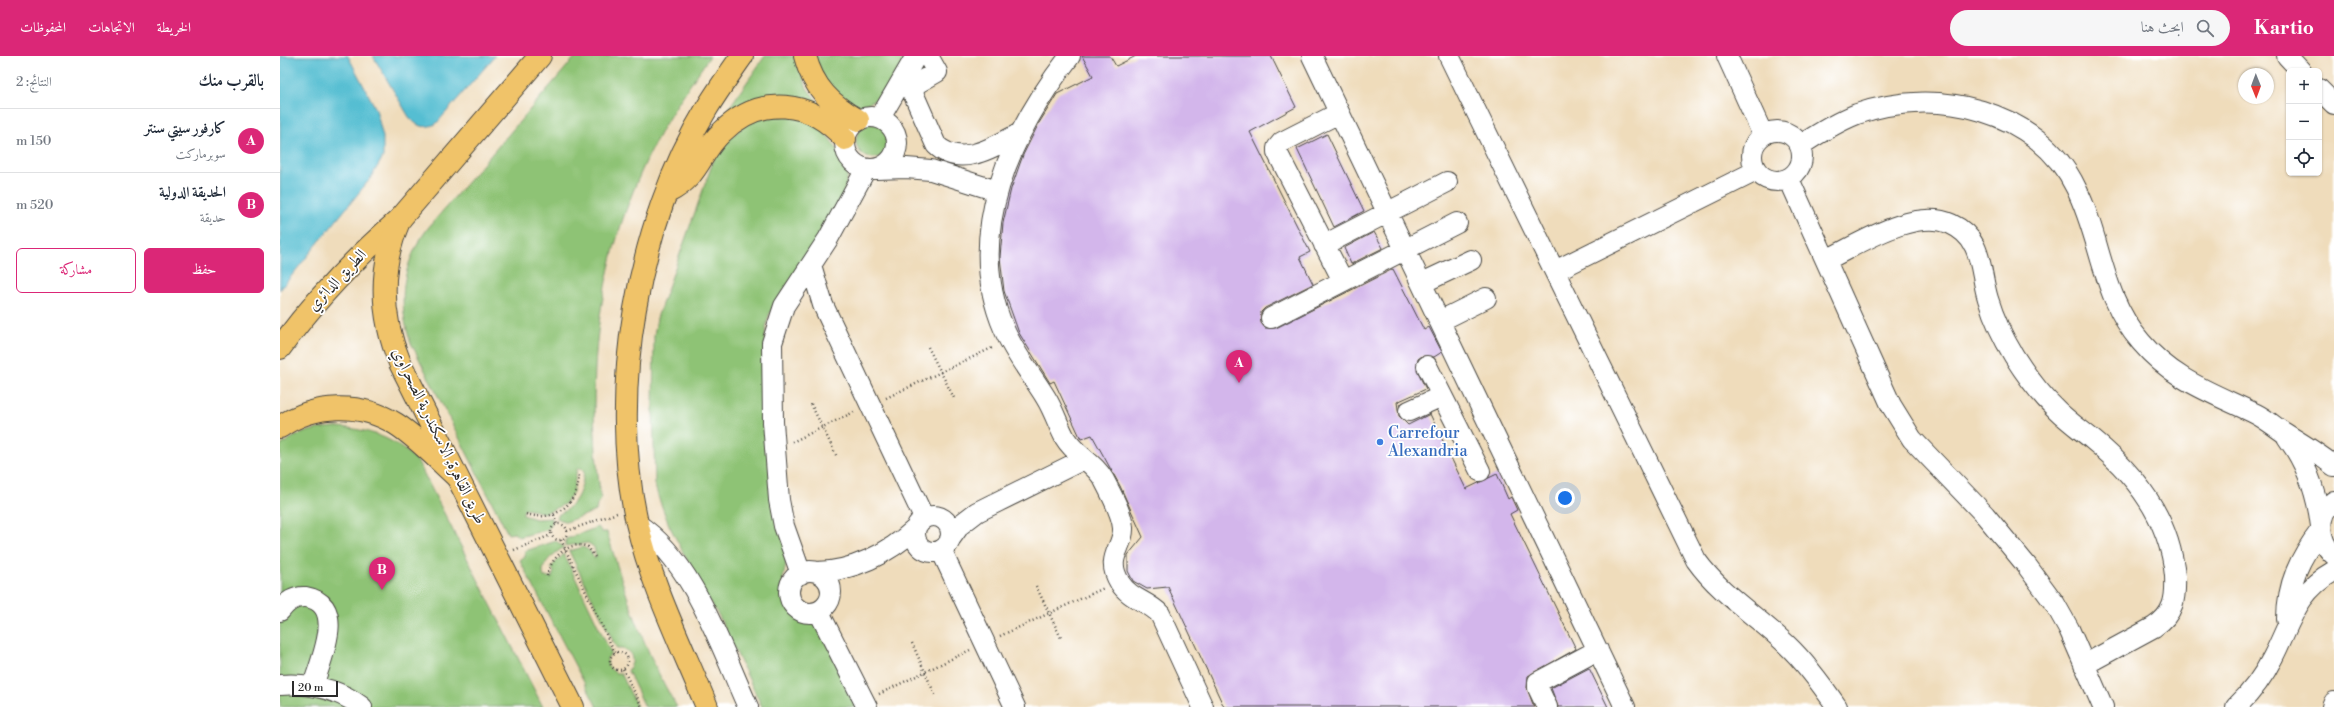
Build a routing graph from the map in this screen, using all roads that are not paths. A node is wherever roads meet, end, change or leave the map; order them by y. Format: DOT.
graph roads {
  1 [pos="540,56"];
  2 [pos="742,56"];
  3 [pos="805,56"];
  4 [pos="916,56"];
  5 [pos="928,56"];
  6 [pos="1070,56"];
  7 [pos="1312,56"];
  8 [pos="1449,56"];
  9 [pos="1727,56"];
  10 [pos="2287,56"];
  11 [pos="2298,68"];
  12 [pos="2322,92"];
  13 [pos="2334,104"];
  14 [pos="1339,113"];
  15 [pos="880,118"];
  16 [pos="858,120"];
  17 [pos="1020,134"];
  18 [pos="1763,136"];
  19 [pos="897,138"];
  20 [pos="845,139"];
  21 [pos="1801,146"];
  22 [pos="871,169"];
  23 [pos="931,170"];
  24 [pos="1756,171"];
  25 [pos="1789,179"];
  26 [pos="1447,182"];
  27 [pos="997,191"];
  28 [pos="668,192"];
  29 [pos="1387,212"];
  30 [pos="400,219"];
  31 [pos="1457,224"];
  32 [pos="1324,244"];
  33 [pos="1405,250"];
  34 [pos="1471,260"];
  35 [pos="1826,260"];
  36 [pos="811,265"];
  37 [pos="1555,271"];
  38 [pos="1343,281"];
  39 [pos="1422,283"];
  40 [pos="1486,298"];
  41 [pos="1271,318"];
  42 [pos="1440,321"];
  43 [pos="280,348"];
  44 [pos="1427,366"];
  45 [pos="1442,396"];
  46 [pos="1410,411"];
  47 [pos="280,427"];
  48 [pos="1491,428"];
  49 [pos="2282,431"];
  50 [pos="1465,442"];
  51 [pos="1084,459"];
  52 [pos="2334,466"];
  53 [pos="1480,471"];
  54 [pos="457,477"];
  55 [pos="2334,501"];
  56 [pos="978,512"];
  57 [pos="636,515"];
  58 [pos="924,528"];
  59 [pos="2321,528"];
  60 [pos="945,545"];
  61 [pos="2334,555"];
  62 [pos="2334,571"];
  63 [pos="809,573"];
  64 [pos="831,589"];
  65 [pos="280,611"];
  66 [pos="819,612"];
  67 [pos="2287,625"];
  68 [pos="1598,650"];
  69 [pos="2084,665"];
  70 [pos="280,685"];
  71 [pos="313,686"];
  72 [pos="2334,702"];
  73 [pos="362,707"];
  74 [pos="573,707"];
  75 [pos="707,707"];
  76 [pos="748,707"];
  77 [pos="867,707"];
  78 [pos="1015,707"];
  79 [pos="1203,707"];
  80 [pos="1547,707"];
  81 [pos="1625,707"];
  82 [pos="1837,707"];
  83 [pos="2102,707"];
  84 [pos="2236,707"];
  85 [pos="2332,707"];
  1 -- 30 [label="main road, طريق القاهرة, الاسكندرية الصحراوي"];
  2 -- 28 [label="main road"];
  3 -- 16 [label="main road"];
  4 -- 15 [label="street"];
  5 -- 17 [label="street"];
  6 -- 17 [label="street"];
  7 -- 14 [label="street"];
  8 -- 37 [label="street"];
  9 -- 18 [label="street"];
  10 -- 11 [label="street"];
  12 -- 13 [label="street"];
  14 -- 29 [label="street"];
  14 -- 32 [label="street"];
  15 -- 16 [label="street"];
  15 -- 19 [label="street"];
  16 -- 20 [label="street"];
  17 -- 27 [label="street"];
  18 -- 21 [label="street"];
  18 -- 24 [label="street"];
  19 -- 22 [label="street"];
  19 -- 23 [label="street"];
  20 -- 22 [label="street"];
  20 -- 28 [label="main road"];
  21 -- 25 [label="street"];
  21 -- 49 [label="street"];
  22 -- 23 [label="street"];
  22 -- 36 [label="street"];
  23 -- 27 [label="street"];
  24 -- 25 [label="street"];
  24 -- 37 [label="street"];
  25 -- 35 [label="street"];
  26 -- 29 [label="street"];
  27 -- 51 [label="street"];
  28 -- 57 [label="main road"];
  29 -- 32 [label="street"];
  29 -- 33 [label="street"];
  30 -- 43 [label="main road, الطريق الدائري"];
  30 -- 54 [label="main road, طريق القاهرة, الاسكندرية الصحراوي"];
  31 -- 33 [label="street"];
  32 -- 38 [label="street"];
  33 -- 38 [label="street"];
  33 -- 39 [label="street"];
  34 -- 39 [label="street"];
  35 -- 69 [label="street"];
  35 -- 69 [label="street"];
  36 -- 58 [label="street"];
  36 -- 63 [label="street"];
  37 -- 82 [label="street"];
  38 -- 41 [label="street"];
  39 -- 42 [label="street"];
  40 -- 42 [label="street"];
  42 -- 48 [label="street"];
  44 -- 45 [label="street"];
  45 -- 46 [label="street"];
  45 -- 50 [label="street"];
  47 -- 54 [label="main road"];
  48 -- 50 [label="street"];
  48 -- 68 [label="street"];
  49 -- 52 [label="street"];
  49 -- 59 [label="street"];
  50 -- 53 [label="street"];
  51 -- 56 [label="street"];
  51 -- 79 [label="street"];
  54 -- 74 [label="main road, طريق القاهرة, الاسكندرية الصحراوي"];
  55 -- 59 [label="street"];
  56 -- 58 [label="street"];
  56 -- 60 [label="street"];
  57 -- 75 [label="main road"];
  57 -- 76 [label="street"];
  58 -- 60 [label="street"];
  58 -- 60 [label="street"];
  58 -- 63 [label="street"];
  58 -- 64 [label="street"];
  59 -- 61 [label="street"];
  59 -- 67 [label="street"];
  60 -- 78 [label="street"];
  62 -- 67 [label="street"];
  63 -- 64 [label="street"];
  63 -- 66 [label="street"];
  64 -- 66 [label="street"];
  65 -- 71 [label="street"];
  66 -- 77 [label="street"];
  67 -- 84 [label="street"];
  68 -- 80 [label="street"];
  68 -- 81 [label="street"];
  69 -- 83 [label="street"];
  70 -- 71 [label="street"];
  71 -- 73 [label="street"];
  72 -- 85 [label="street"];
}
